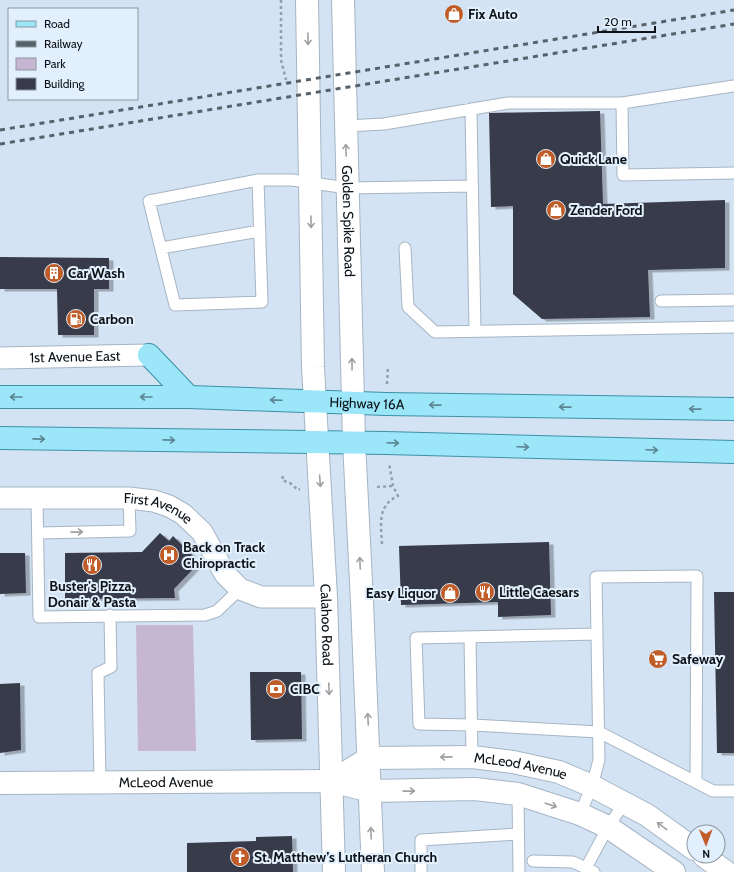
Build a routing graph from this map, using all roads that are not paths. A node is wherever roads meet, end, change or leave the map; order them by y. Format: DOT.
graph roads {
  1 [pos="307,0"];
  2 [pos="344,0"];
  3 [pos="734,86"];
  4 [pos="622,103"];
  5 [pos="471,109"];
  6 [pos="346,126"];
  7 [pos="734,174"];
  8 [pos="258,180"];
  9 [pos="310,184"];
  10 [pos="472,186"];
  11 [pos="347,188"];
  12 [pos="260,231"];
  13 [pos="161,248"];
  14 [pos="404,248"];
  15 [pos="734,300"];
  16 [pos="661,301"];
  17 [pos="734,327"];
  18 [pos="475,331"];
  19 [pos="150,355"];
  20 [pos="0,358"];
  21 [pos="0,397"];
  22 [pos="188,397"];
  23 [pos="315,402"];
  24 [pos="353,403"];
  25 [pos="734,409"];
  26 [pos="0,438"];
  27 [pos="318,442"];
  28 [pos="354,442"];
  29 [pos="734,452"];
  30 [pos="0,498"];
  31 [pos="38,498"];
  32 [pos="129,498"];
  33 [pos="38,533"];
  34 [pos="240,589"];
  35 [pos="326,597"];
  36 [pos="110,615"];
  37 [pos="597,634"];
  38 [pos="470,637"];
  39 [pos="472,724"];
  40 [pos="599,732"];
  41 [pos="472,757"];
  42 [pos="369,758"];
  43 [pos="332,781"];
  44 [pos="100,782"];
  45 [pos="696,782"];
  46 [pos="0,783"];
  47 [pos="592,786"];
  48 [pos="370,791"];
  49 [pos="734,791"];
  50 [pos="518,795"];
  51 [pos="625,802"];
  52 [pos="580,814"];
  53 [pos="608,827"];
  54 [pos="518,834"];
  55 [pos="686,843"];
  56 [pos="533,861"];
  57 [pos="715,864"];
  58 [pos="589,871"];
  59 [pos="334,872"];
  60 [pos="373,872"];
  61 [pos="421,872"];
  62 [pos="519,872"];
  63 [pos="674,872"];
  64 [pos="726,872"];
  1 -- 9 [label="main road, one-way"];
  2 -- 6 [label="main road, Golden Spike Road"];
  3 -- 4 [label="lane"];
  4 -- 5 [label="lane"];
  4 -- 7 [label="lane"];
  5 -- 6 [label="lane"];
  5 -- 10 [label="lane"];
  11 -- 6 [label="main road, Golden Spike Road, one-way"];
  8 -- 9 [label="lane"];
  8 -- 12 [label="lane"];
  8 -- 13 [label="lane"];
  9 -- 11 [label="lane"];
  9 -- 23 [label="main road, one-way"];
  10 -- 11 [label="lane"];
  10 -- 18 [label="lane"];
  24 -- 11 [label="main road, Golden Spike Road, one-way"];
  12 -- 13 [label="lane"];
  12 -- 13 [label="lane"];
  14 -- 18 [label="lane"];
  15 -- 16 [label="lane"];
  17 -- 18 [label="lane"];
  19 -- 20 [label="street, 1st Avenue East"];
  19 -- 22 [label="main road"];
  22 -- 21 [label="main road, Highway 16A, one-way"];
  23 -- 22 [label="main road, Highway 16A, one-way"];
  23 -- 24 [label="main road, Highway 16A"];
  23 -- 27 [label="main road, Calahoo Road"];
  25 -- 24 [label="main road, Highway 16A, one-way"];
  24 -- 28 [label="main road, Golden Spike Road"];
  26 -- 27 [label="main road, one-way"];
  27 -- 28 [label="main road"];
  27 -- 35 [label="main road, Calahoo Road, one-way"];
  28 -- 29 [label="main road, one-way"];
  42 -- 28 [label="main road, one-way"];
  30 -- 31 [label="street, First Avenue"];
  31 -- 32 [label="street, First Avenue"];
  31 -- 33 [label="lane"];
  33 -- 32 [label="lane, one-way"];
  32 -- 34 [label="street, First Avenue"];
  33 -- 36 [label="lane"];
  34 -- 35 [label="street, First Avenue"];
  34 -- 36 [label="lane"];
  35 -- 43 [label="main road, Calahoo Road, one-way"];
  36 -- 44 [label="lane"];
  37 -- 38 [label="lane"];
  37 -- 40 [label="lane"];
  37 -- 45 [label="lane"];
  38 -- 39 [label="lane"];
  38 -- 39 [label="lane"];
  39 -- 40 [label="lane"];
  39 -- 41 [label="lane"];
  40 -- 45 [label="lane"];
  40 -- 47 [label="lane"];
  41 -- 42 [label="main road, McLeod Avenue, one-way"];
  41 -- 47 [label="main road, McLeod Avenue"];
  42 -- 43 [label="main road"];
  42 -- 48 [label="main road"];
  43 -- 44 [label="main road, McLeod Avenue"];
  43 -- 48 [label="main road, McLeod Avenue"];
  43 -- 59 [label="main road, Calahoo Road"];
  44 -- 46 [label="main road, McLeod Avenue"];
  45 -- 49 [label="lane"];
  47 -- 51 [label="main road, McLeod Avenue"];
  47 -- 52 [label="lane"];
  48 -- 50 [label="main road, McLeod Avenue, one-way"];
  60 -- 48 [label="main road, one-way"];
  50 -- 52 [label="main road, McLeod Avenue, one-way"];
  50 -- 54 [label="lane"];
  51 -- 53 [label="lane"];
  55 -- 51 [label="main road, McLeod Avenue, one-way"];
  52 -- 53 [label="main road, McLeod Avenue"];
  53 -- 58 [label="lane"];
  53 -- 63 [label="main road, McLeod Avenue"];
  54 -- 61 [label="lane"];
  54 -- 62 [label="lane"];
  56 -- 58 [label="lane"];
  57 -- 64 [label="main road"];
}
